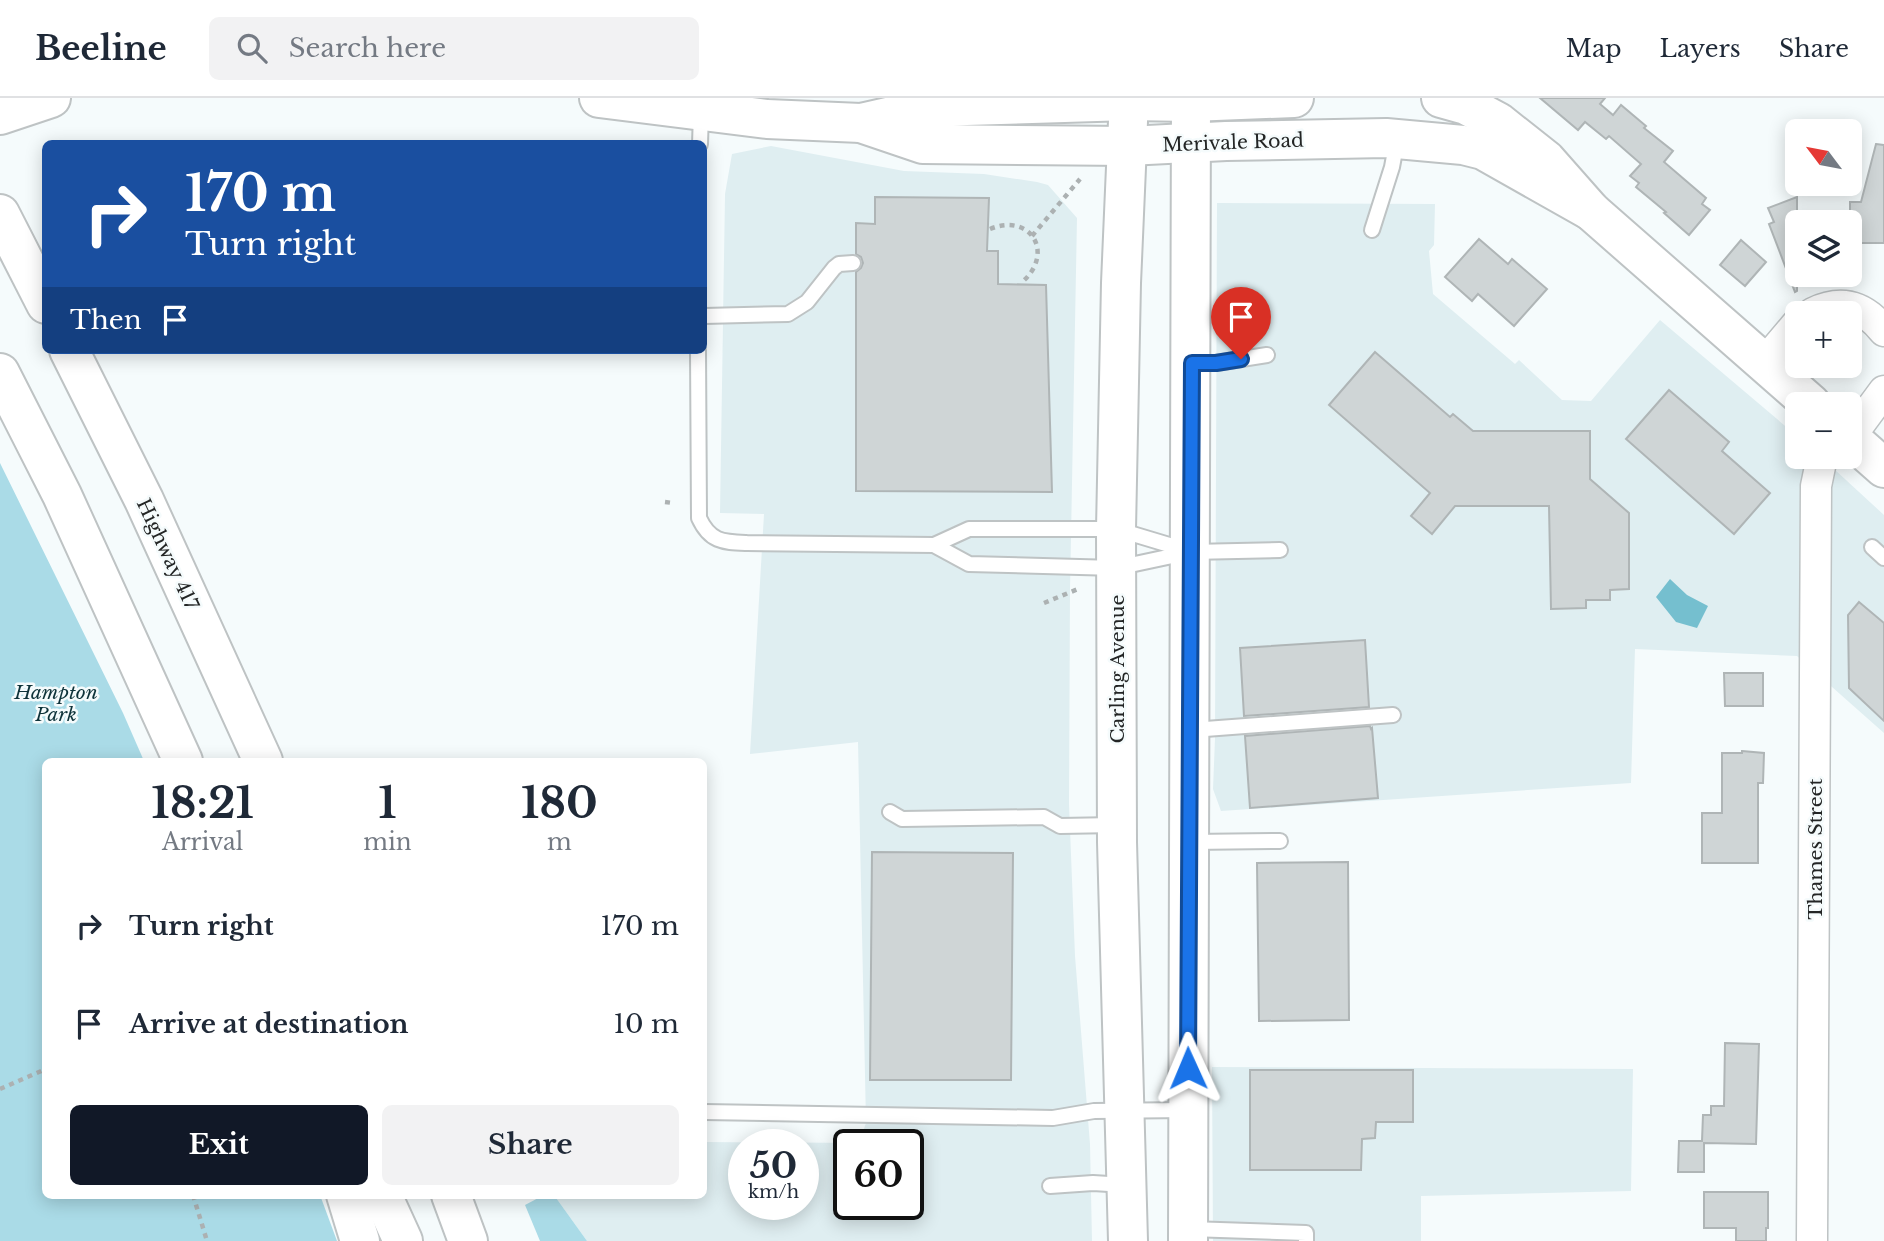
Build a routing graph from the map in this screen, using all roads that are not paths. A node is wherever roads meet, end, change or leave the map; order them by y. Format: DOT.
graph roads {
  1 [pos="51,98"];
  2 [pos="599,98"];
  3 [pos="1294,98"];
  4 [pos="1441,98"];
  5 [pos="1492,98"];
  6 [pos="1129,99"];
  7 [pos="1191,100"];
  8 [pos="0,115"];
  9 [pos="861,123"];
  10 [pos="701,127"];
  11 [pos="1397,138"];
  12 [pos="1192,143"];
  13 [pos="1128,145"];
  14 [pos="1546,160"];
  15 [pos="1591,211"];
  16 [pos="0,214"];
  17 [pos="1372,230"];
  18 [pos="852,263"];
  19 [pos="42,296"];
  20 [pos="1862,312"];
  21 [pos="707,316"];
  22 [pos="1884,331"];
  23 [pos="1785,338"];
  24 [pos="71,354"];
  25 [pos="698,354"];
  26 [pos="1267,355"];
  27 [pos="1192,363"];
  28 [pos="1764,363"];
  29 [pos="0,373"];
  30 [pos="1884,391"];
  31 [pos="1797,392"];
  32 [pos="1862,421"];
  33 [pos="1862,448"];
  34 [pos="1884,468"];
  35 [pos="1820,469"];
  36 [pos="1115,529"];
  37 [pos="934,545"];
  38 [pos="1872,547"];
  39 [pos="1280,550"];
  40 [pos="1191,552"];
  41 [pos="1884,558"];
  42 [pos="1116,568"];
  43 [pos="1393,715"];
  44 [pos="1190,730"];
  45 [pos="182,758"];
  46 [pos="262,758"];
  47 [pos="890,812"];
  48 [pos="1117,825"];
  49 [pos="1280,841"];
  50 [pos="1189,842"];
  51 [pos="1124,1110"];
  52 [pos="1188,1110"];
  53 [pos="707,1112"];
  54 [pos="1127,1185"];
  55 [pos="1050,1186"];
  56 [pos="347,1199"];
  57 [pos="384,1199"];
  58 [pos="452,1199"];
  59 [pos="1188,1235"];
  60 [pos="360,1241"];
  61 [pos="402,1241"];
  62 [pos="468,1241"];
  63 [pos="1128,1241"];
  64 [pos="1306,1241"];
  65 [pos="1812,1241"];
  1 -- 8 [label="main road"];
  2 -- 10 [label="main road, Merivale Road"];
  3 -- 7 [label="main road, Merivale Road"];
  4 -- 14 [label="main road, Merivale Road"];
  5 -- 14 [label="main road"];
  6 -- 7 [label="main road, Merivale Road"];
  6 -- 9 [label="main road, Merivale Road"];
  6 -- 13 [label="main road, Carling Avenue"];
  7 -- 12 [label="main road"];
  9 -- 10 [label="main road, Merivale Road"];
  9 -- 13 [label="main road, Merivale Road"];
  11 -- 12 [label="main road, Merivale Road"];
  11 -- 15 [label="main road, Merivale Road"];
  11 -- 17 [label="lane"];
  12 -- 13 [label="main road, Merivale Road"];
  12 -- 27 [label="main road"];
  13 -- 36 [label="main road, Carling Avenue"];
  14 -- 15 [label="main road, Merivale Road"];
  15 -- 28 [label="main road, Merivale Road"];
  16 -- 19 [label="main road"];
  18 -- 21 [label="lane"];
  20 -- 22 [label="street"];
  23 -- 28 [label="street"];
  24 -- 46 [label="main road, Highway 417"];
  25 -- 37 [label="lane"];
  26 -- 27 [label="lane"];
  27 -- 40 [label="main road"];
  28 -- 31 [label="main road, Merivale Road"];
  29 -- 45 [label="main road"];
  30 -- 32 [label="street"];
  33 -- 34 [label="main road"];
  35 -- 65 [label="street, Thames Street"];
  36 -- 37 [label="lane"];
  36 -- 40 [label="lane"];
  36 -- 42 [label="main road, Carling Avenue"];
  37 -- 42 [label="lane"];
  38 -- 41 [label="lane"];
  39 -- 40 [label="lane"];
  40 -- 42 [label="lane"];
  40 -- 44 [label="main road"];
  42 -- 48 [label="main road, Carling Avenue"];
  43 -- 44 [label="lane"];
  44 -- 50 [label="main road"];
  47 -- 48 [label="lane"];
  48 -- 51 [label="main road, Carling Avenue"];
  49 -- 50 [label="lane"];
  50 -- 52 [label="main road"];
  51 -- 52 [label="lane"];
  51 -- 53 [label="lane"];
  51 -- 54 [label="main road, Carling Avenue"];
  52 -- 59 [label="main road"];
  54 -- 55 [label="lane"];
  54 -- 63 [label="main road, Carling Avenue"];
  56 -- 60 [label="main road"];
  57 -- 61 [label="main road"];
  58 -- 62 [label="main road"];
  59 -- 64 [label="lane"];
}
